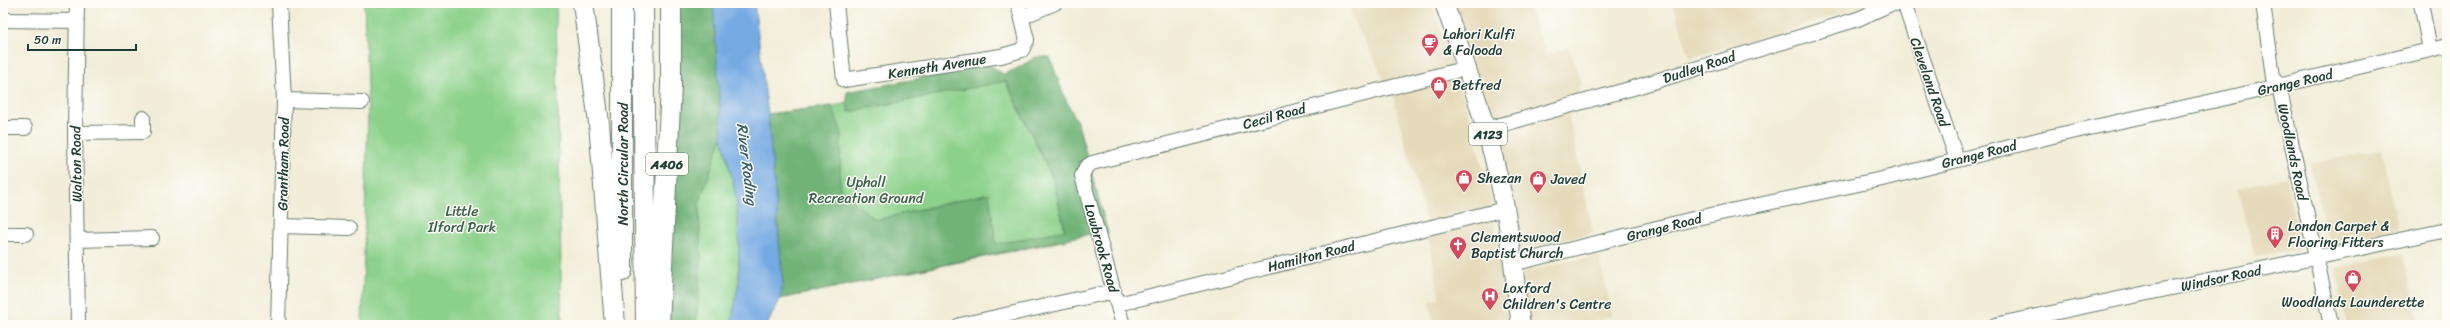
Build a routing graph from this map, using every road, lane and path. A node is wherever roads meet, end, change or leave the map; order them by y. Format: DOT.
graph roads {
  1 [pos="77,3"];
  2 [pos="279,3"];
  3 [pos="584,3"];
  4 [pos="622,3"];
  5 [pos="643,3"];
  6 [pos="671,3"];
  7 [pos="836,3"];
  8 [pos="1018,3"];
  9 [pos="1055,3"];
  10 [pos="1444,3"];
  11 [pos="1906,3"];
  12 [pos="2263,3"];
  13 [pos="2421,3"];
  14 [pos="1022,17"];
  15 [pos="3,20"];
  16 [pos="77,21"];
  17 [pos="2447,46"];
  18 [pos="2430,50"];
  19 [pos="1467,68"];
  20 [pos="2279,86"];
  21 [pos="284,100"];
  22 [pos="362,102"];
  23 [pos="143,118"];
  24 [pos="3,128"];
  25 [pos="25,128"];
  26 [pos="1486,129"];
  27 [pos="75,132"];
  28 [pos="1957,160"];
  29 [pos="1084,170"];
  30 [pos="1505,209"];
  31 [pos="281,226"];
  32 [pos="349,228"];
  33 [pos="2447,230"];
  34 [pos="3,234"];
  35 [pos="26,234"];
  36 [pos="152,238"];
  37 [pos="77,240"];
  38 [pos="2316,259"];
  39 [pos="1512,264"];
  40 [pos="1116,297"];
  41 [pos="983,323"];
  42 [pos="78,325"];
  43 [pos="278,325"];
  44 [pos="615,325"];
  45 [pos="620,325"];
  46 [pos="646,325"];
  47 [pos="659,325"];
  48 [pos="960,325"];
  49 [pos="1123,325"];
  50 [pos="1521,325"];
  51 [pos="1995,325"];
  52 [pos="2331,325"];
  1 -- 16 [label="street, Walton Road"];
  2 -- 21 [label="street, Grantham Road"];
  3 -- 44 [label="highway"];
  4 -- 45 [label="highway, North Circular Road"];
  5 -- 46 [label="highway, North Circular Road / A406"];
  6 -- 47 [label="highway, A406"];
  7 -- 14 [label="street, Kenneth Avenue"];
  8 -- 14 [label="street"];
  9 -- 14 [label="street"];
  10 -- 19 [label="main road, A123"];
  11 -- 26 [label="street, Dudley Road"];
  11 -- 28 [label="street, Cleveland Road"];
  12 -- 20 [label="street, Woodlands Road"];
  13 -- 18 [label="street"];
  15 -- 16 [label="street"];
  16 -- 27 [label="street, Walton Road"];
  17 -- 18 [label="street, Grange Road"];
  18 -- 20 [label="street, Grange Road"];
  19 -- 26 [label="main road, A123"];
  19 -- 29 [label="street, Cecil Road"];
  20 -- 28 [label="street, Grange Road"];
  20 -- 38 [label="street, Woodlands Road"];
  21 -- 22 [label="street"];
  21 -- 31 [label="street, Grantham Road"];
  23 -- 27 [label="street"];
  24 -- 25 [label="street"];
  26 -- 30 [label="main road, A123"];
  27 -- 37 [label="street, Walton Road"];
  28 -- 39 [label="street, Grange Road"];
  29 -- 40 [label="street, Lowbrook Road"];
  30 -- 39 [label="main road, A123"];
  30 -- 40 [label="street, Hamilton Road"];
  31 -- 32 [label="street"];
  31 -- 43 [label="street, Grantham Road"];
  33 -- 38 [label="street, Windsor Road"];
  34 -- 35 [label="street"];
  36 -- 37 [label="street"];
  37 -- 42 [label="street, Walton Road"];
  38 -- 51 [label="street, Windsor Road"];
  38 -- 52 [label="street, Woodlands Road"];
  39 -- 50 [label="main road, A123"];
  40 -- 41 [label="street, Hamilton Road"];
  40 -- 49 [label="street, Lowbrook Road"];
  41 -- 48 [label="street, Hamilton Road"];
}
